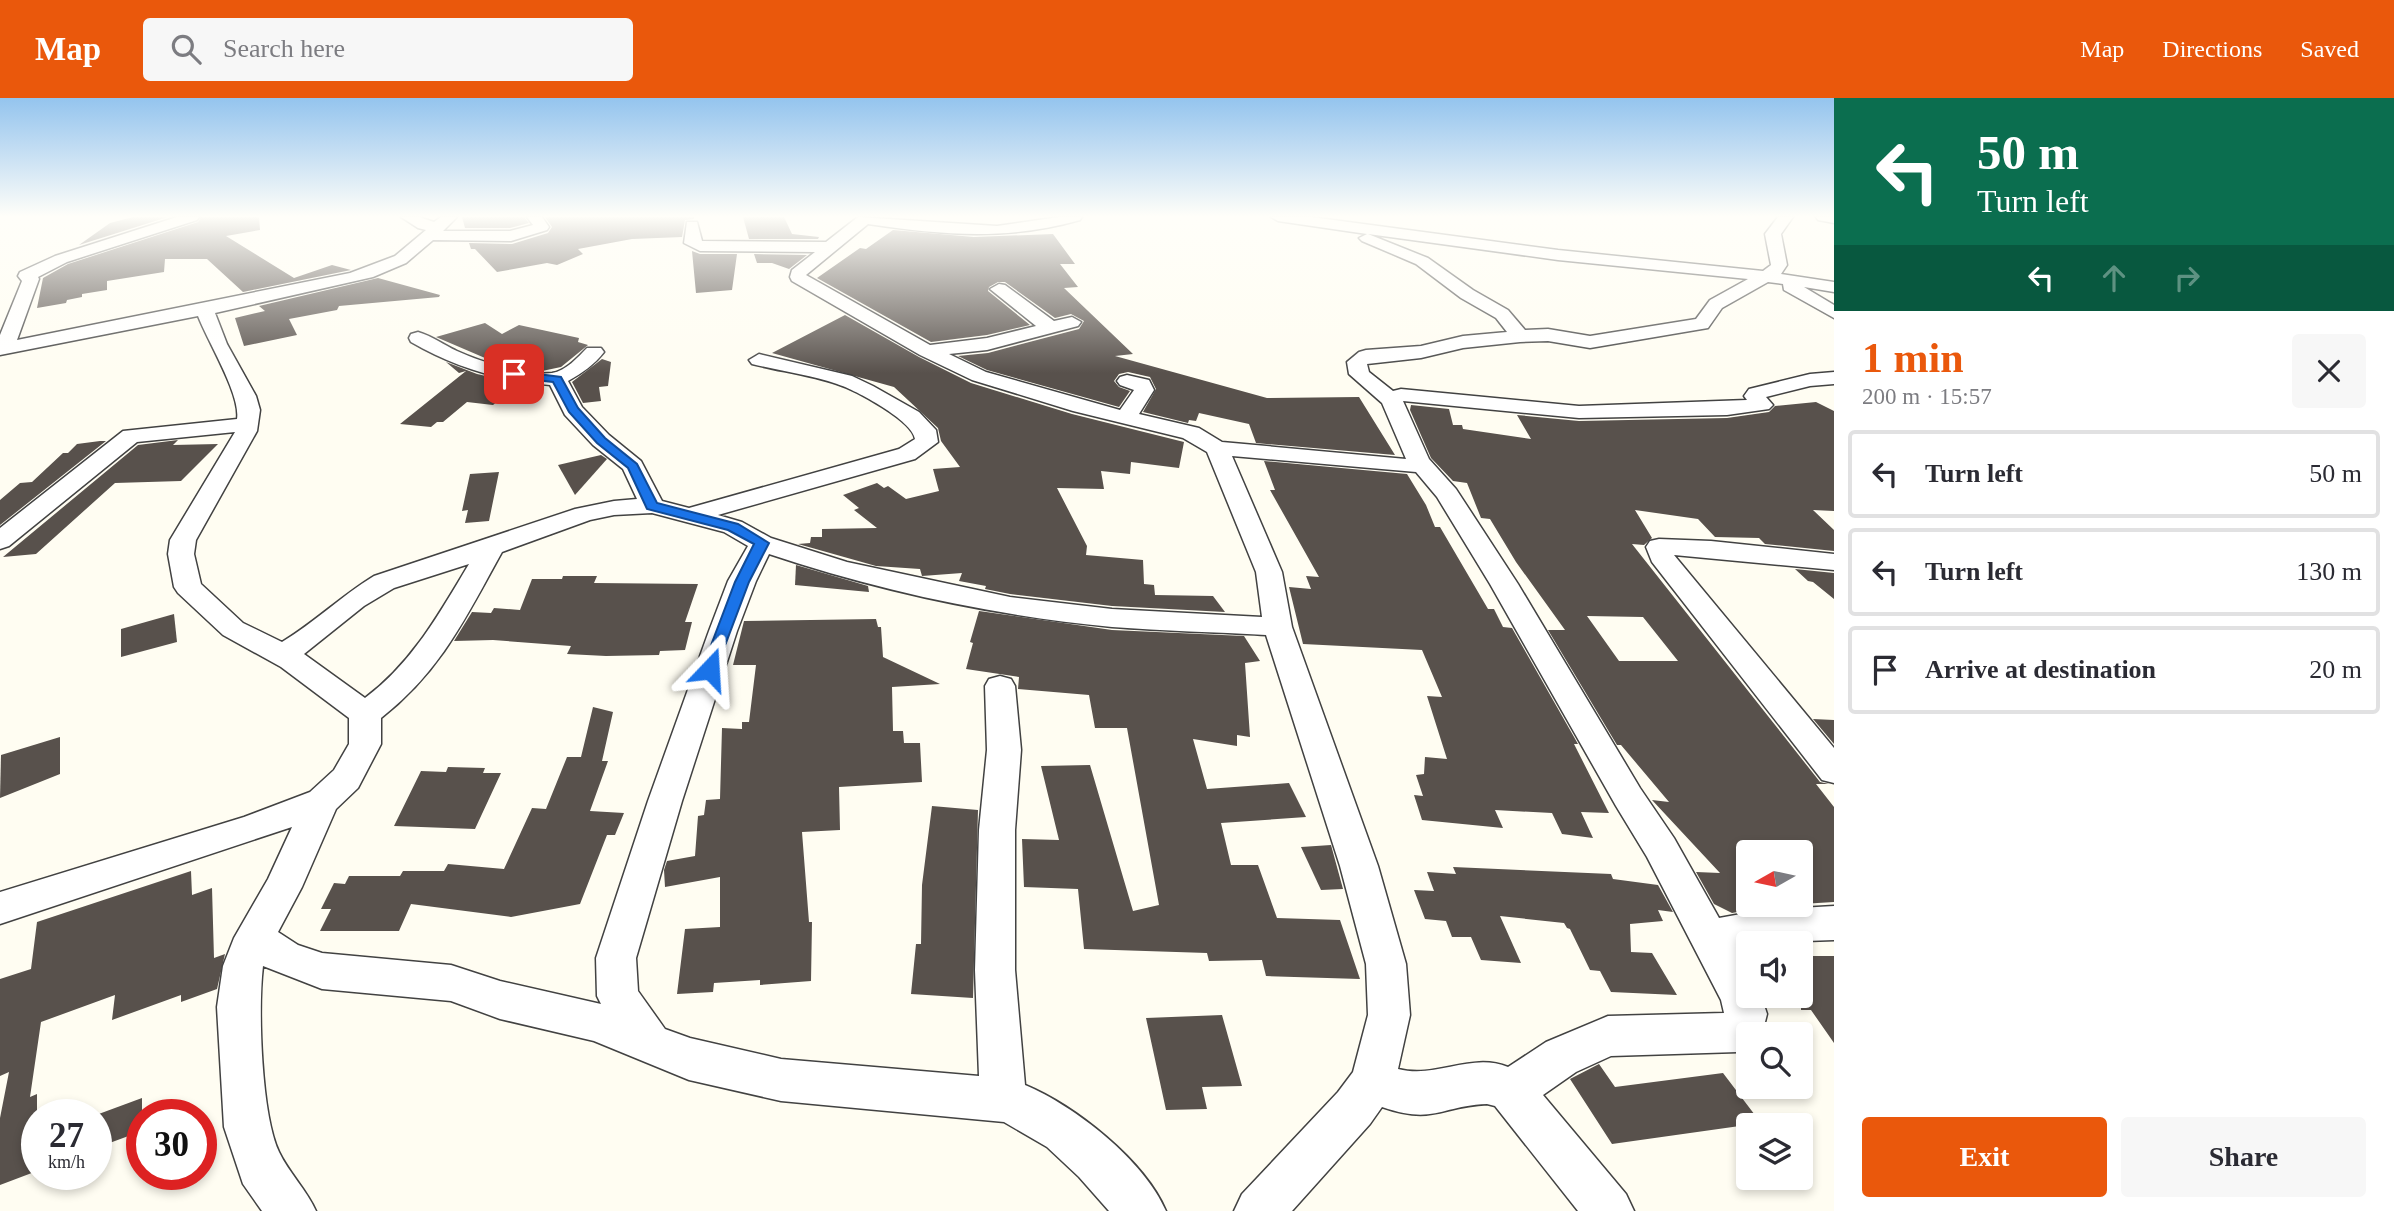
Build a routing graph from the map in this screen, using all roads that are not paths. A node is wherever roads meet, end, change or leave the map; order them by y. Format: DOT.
graph roads {
  1 [pos="38,269"];
  2 [pos="378,269"];
  3 [pos="802,269"];
  4 [pos="1433,269"];
  5 [pos="1693,269"];
  6 [pos="1775,269"];
  7 [pos="1766,277"];
  8 [pos="1786,280"];
  9 [pos="1834,287"];
  10 [pos="999,289"];
  11 [pos="205,310"];
  12 [pos="1834,313"];
  13 [pos="1072,322"];
  14 [pos="1051,328"];
  15 [pos="1520,336"];
  16 [pos="418,338"];
  17 [pos="2,349"];
  18 [pos="927,351"];
  19 [pos="594,352"];
  20 [pos="759,360"];
  21 [pos="1834,378"];
  22 [pos="557,379"];
  23 [pos="1127,381"];
  24 [pos="1392,400"];
  25 [pos="1126,418"];
  26 [pos="247,424"];
  27 [pos="1217,448"];
  28 [pos="1419,461"];
  29 [pos="652,506"];
  30 [pos="692,515"];
  31 [pos="0,541"];
  32 [pos="762,543"];
  33 [pos="492,547"];
  34 [pos="1834,562"];
  35 [pos="1278,626"];
  36 [pos="282,655"];
  37 [pos="1000,686"];
  38 [pos="365,714"];
  39 [pos="1834,771"];
  40 [pos="322,801"];
  41 [pos="0,908"];
  42 [pos="1834,922"];
  43 [pos="1710,937"];
  44 [pos="254,938"];
  45 [pos="650,1043"];
  46 [pos="1373,1082"];
  47 [pos="1511,1091"];
  48 [pos="1004,1100"];
  49 [pos="291,1211"];
  50 [pos="1140,1211"];
  51 [pos="1259,1211"];
  52 [pos="1609,1211"];
  1 -- 17 [label="street"];
  2 -- 11 [label="street"];
  3 -- 18 [label="street"];
  4 -- 15 [label="street"];
  5 -- 7 [label="street"];
  6 -- 7 [label="street"];
  7 -- 8 [label="street"];
  7 -- 15 [label="street"];
  8 -- 9 [label="street"];
  8 -- 12 [label="street"];
  10 -- 14 [label="street"];
  11 -- 17 [label="street"];
  11 -- 26 [label="street"];
  13 -- 14 [label="street"];
  14 -- 18 [label="street"];
  15 -- 24 [label="street"];
  16 -- 22 [label="street"];
  18 -- 25 [label="street"];
  19 -- 22 [label="street"];
  20 -- 30 [label="street"];
  21 -- 24 [label="street"];
  22 -- 29 [label="street"];
  23 -- 25 [label="street"];
  24 -- 28 [label="street"];
  25 -- 27 [label="street"];
  26 -- 31 [label="street"];
  26 -- 36 [label="street"];
  27 -- 28 [label="street"];
  27 -- 35 [label="street"];
  28 -- 43 [label="street"];
  29 -- 30 [label="street"];
  29 -- 33 [label="street"];
  30 -- 32 [label="street"];
  32 -- 35 [label="street"];
  32 -- 45 [label="street"];
  33 -- 36 [label="street"];
  33 -- 38 [label="street"];
  34 -- 39 [label="street"];
  35 -- 46 [label="street"];
  36 -- 38 [label="street"];
  37 -- 48 [label="street"];
  38 -- 40 [label="street"];
  40 -- 41 [label="street"];
  40 -- 44 [label="street"];
  42 -- 43 [label="street"];
  43 -- 47 [label="street"];
  44 -- 45 [label="street"];
  44 -- 49 [label="street"];
  45 -- 48 [label="street"];
  46 -- 47 [label="street"];
  46 -- 51 [label="street"];
  47 -- 52 [label="street"];
  48 -- 50 [label="street"];
}
